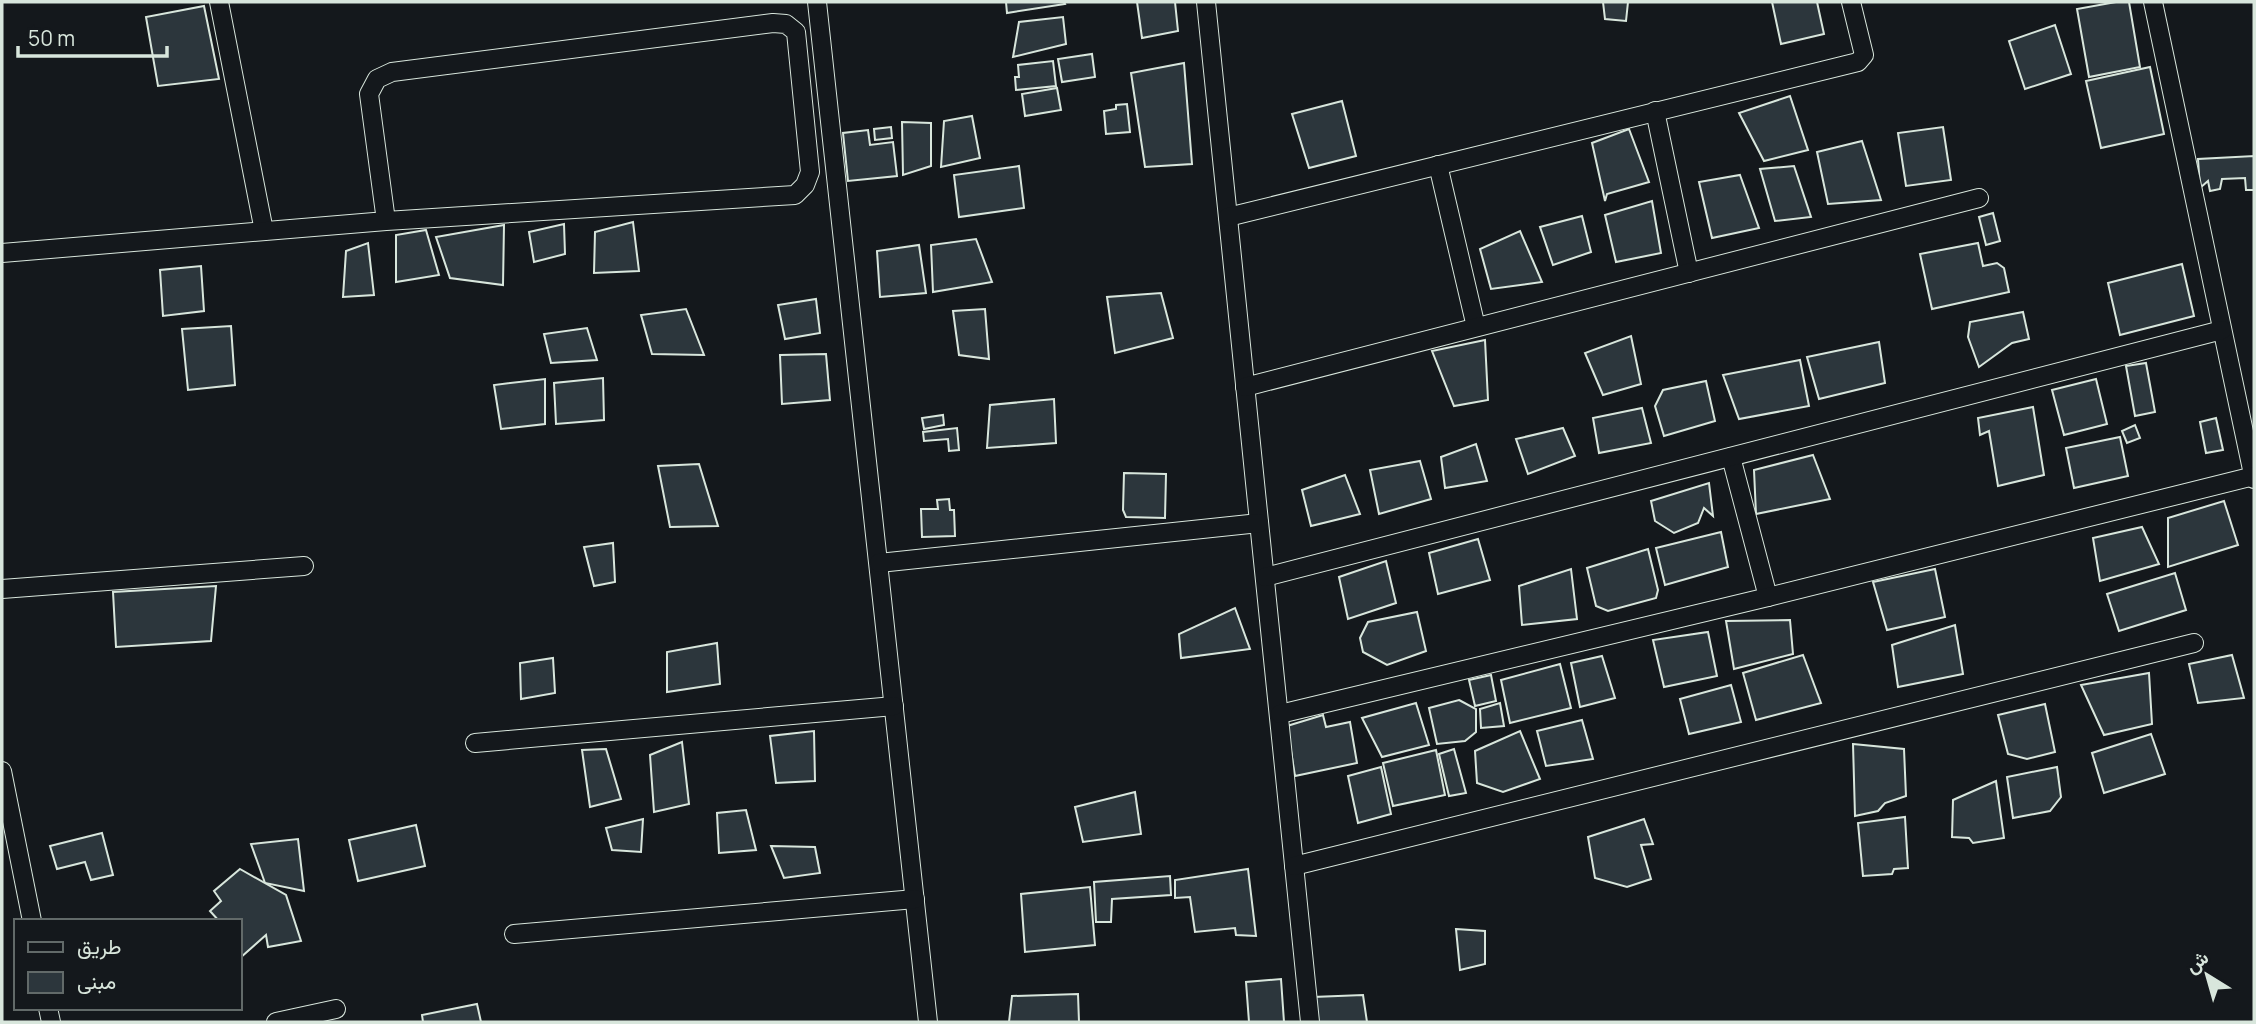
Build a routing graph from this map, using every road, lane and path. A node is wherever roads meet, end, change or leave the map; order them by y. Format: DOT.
graph roads {
  1 [pos="219,2"];
  2 [pos="817,2"];
  3 [pos="1206,2"];
  4 [pos="1852,2"];
  5 [pos="2152,2"];
  6 [pos="1655,111"];
  7 [pos="1438,165"];
  8 [pos="1979,198"];
  9 [pos="1228,217"];
  10 [pos="386,221"];
  11 [pos="264,231"];
  12 [pos="2,253"];
  13 [pos="1689,273"];
  14 [pos="1476,327"];
  15 [pos="2222,330"];
  16 [pos="1245,387"];
  17 [pos="1731,457"];
  18 [pos="2254,477"];
  19 [pos="1259,523"];
  20 [pos="879,563"];
  21 [pos="304,566"];
  22 [pos="1265,577"];
  23 [pos="2,589"];
  24 [pos="1768,597"];
  25 [pos="2194,643"];
  26 [pos="894,706"];
  27 [pos="1280,715"];
  28 [pos="475,743"];
  29 [pos="2,771"];
  30 [pos="1294,866"];
  31 [pos="915,899"];
  32 [pos="32,919"];
  33 [pos="514,934"];
  34 [pos="336,1009"];
  35 [pos="276,1022"];
  36 [pos="928,1022"];
  37 [pos="1310,1022"];
  1 -- 11 [label="street"];
  2 -- 20 [label="street"];
  3 -- 9 [label="street"];
  4 -- 6 [label="street"];
  5 -- 15 [label="street"];
  6 -- 7 [label="street"];
  6 -- 13 [label="street"];
  7 -- 9 [label="street"];
  7 -- 14 [label="street"];
  8 -- 13 [label="street"];
  9 -- 16 [label="street"];
  10 -- 10 [label="street"];
  10 -- 11 [label="street"];
  11 -- 12 [label="street"];
  13 -- 14 [label="street"];
  14 -- 16 [label="street"];
  15 -- 17 [label="street"];
  15 -- 18 [label="street"];
  16 -- 19 [label="street"];
  17 -- 22 [label="street"];
  17 -- 24 [label="street"];
  18 -- 24 [label="street"];
  19 -- 20 [label="street"];
  19 -- 22 [label="street"];
  20 -- 26 [label="street"];
  21 -- 23 [label="street"];
  22 -- 27 [label="street"];
  24 -- 27 [label="street"];
  25 -- 30 [label="street"];
  26 -- 28 [label="street"];
  26 -- 31 [label="street"];
  27 -- 30 [label="street"];
  29 -- 32 [label="street"];
  30 -- 37 [label="street"];
  31 -- 33 [label="street"];
  31 -- 36 [label="street"];
  34 -- 35 [label="street"];
}
